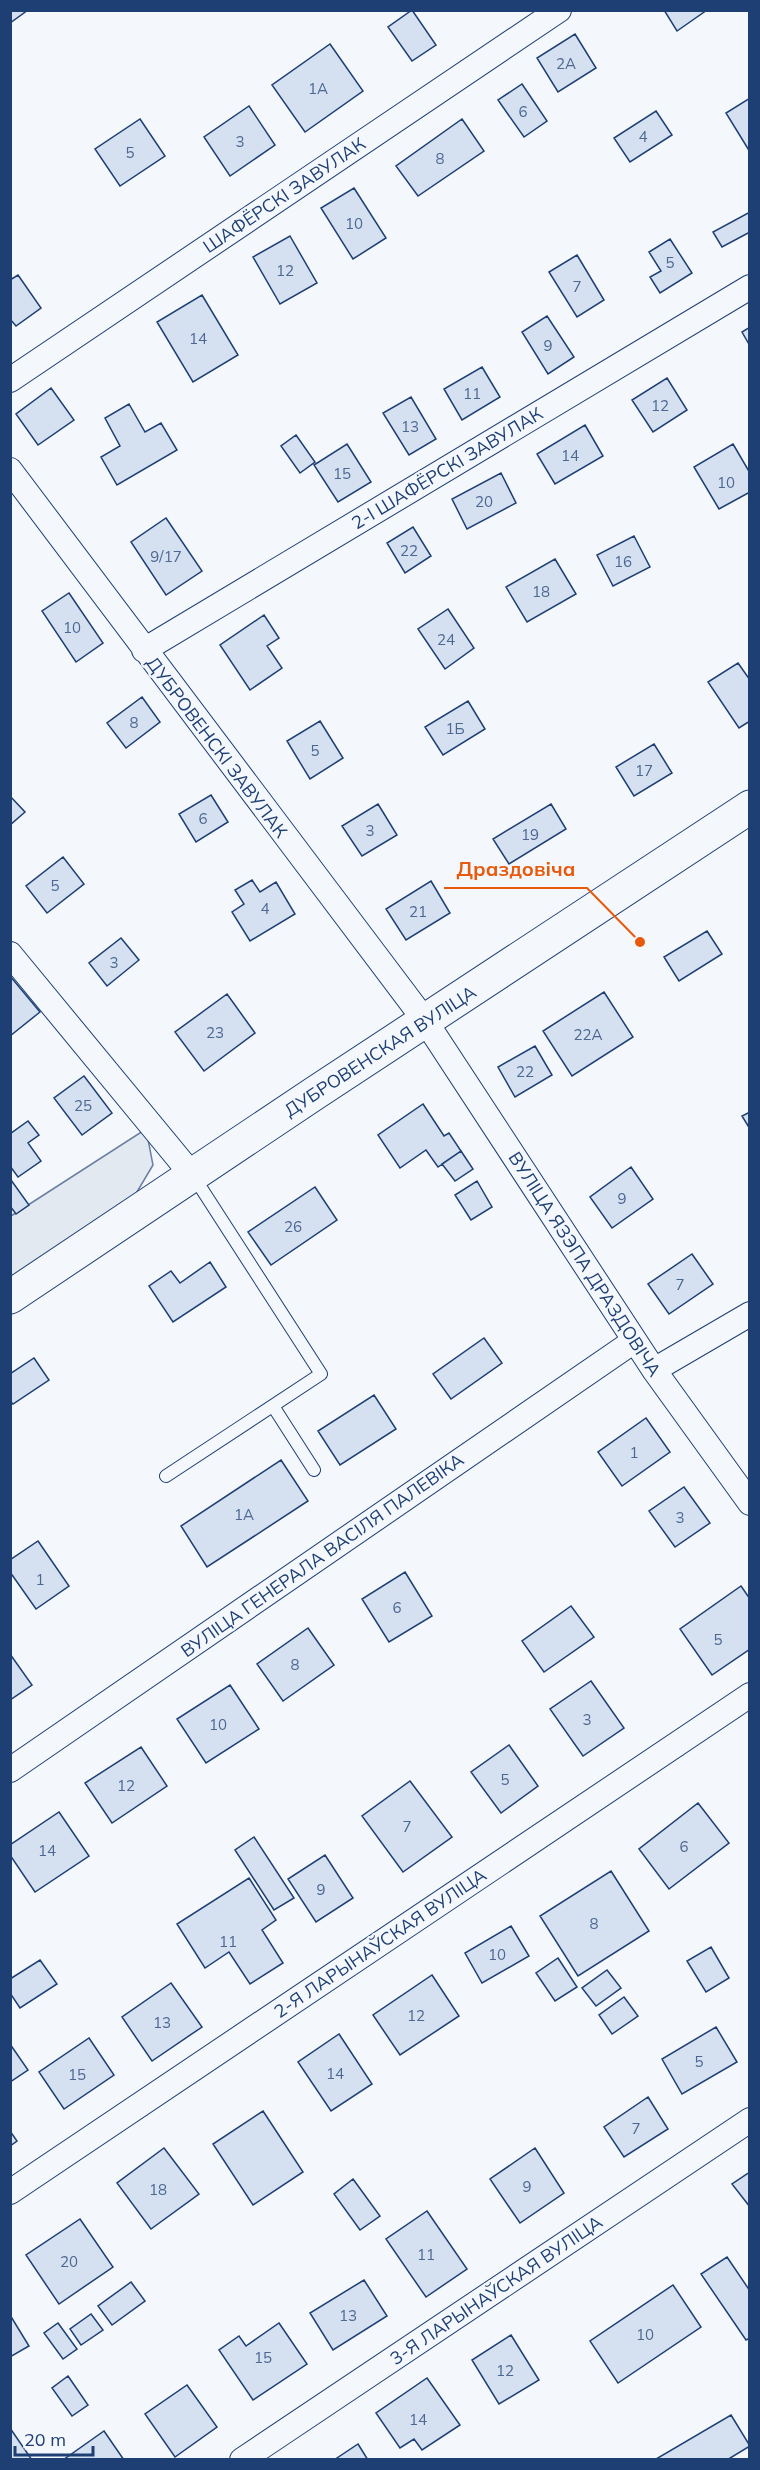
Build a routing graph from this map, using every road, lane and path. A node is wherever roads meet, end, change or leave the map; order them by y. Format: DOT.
graph roads {
  1 [pos="559,10"];
  2 [pos="750,287"];
  3 [pos="10,380"];
  4 [pos="10,470"];
  5 [pos="144,650"];
  6 [pos="750,807"];
  7 [pos="10,954"];
  8 [pos="426,1022"];
  9 [pos="193,1176"];
  10 [pos="10,1297"];
  11 [pos="750,1314"];
  12 [pos="634,1341"];
  13 [pos="654,1370"];
  14 [pos="273,1406"];
  15 [pos="314,1470"];
  16 [pos="166,1476"];
  17 [pos="750,1503"];
  18 [pos="750,1695"];
  19 [pos="10,1770"];
  20 [pos="750,2120"];
  21 [pos="10,2192"];
  22 [pos="242,2460"];
  1 -- 3 [label="street, ШАФЁРСКІ ЗАВУЛАК"];
  2 -- 5 [label="street, 2-І ШАФЁРСКІ ЗАВУЛАК"];
  4 -- 5 [label="street, ДУБРОВЕНСКІ ЗАВУЛАК"];
  5 -- 8 [label="street, ДУБРОВЕНСКІ ЗАВУЛАК"];
  6 -- 8 [label="main road, ДУБРОВЕНСКАЯ ВУЛІЦА"];
  7 -- 9 [label="street"];
  8 -- 9 [label="main road, ДУБРОВЕНСКАЯ ВУЛІЦА"];
  8 -- 12 [label="street, ВУЛІЦА ЯЗЭПА ДРАЗДОВІЧА"];
  9 -- 10 [label="main road, ДУБРОВЕНСКАЯ ВУЛІЦА"];
  9 -- 14 [label="lane"];
  11 -- 13 [label="street"];
  12 -- 13 [label="street, ВУЛІЦА ЯЗЭПА ДРАЗДОВІЧА"];
  12 -- 19 [label="street, ВУЛІЦА ГЕНЕРАЛА ВАСІЛЯ ПАЛЕВІКА"];
  13 -- 17 [label="street, ВУЛІЦА ЯЗЭПА ДРАЗДОВІЧА"];
  14 -- 15 [label="lane"];
  14 -- 16 [label="lane"];
  18 -- 21 [label="street, 2-Я ЛАРЫНАЎСКАЯ ВУЛІЦА"];
  20 -- 22 [label="street, 3-Я ЛАРЫНАЎСКАЯ ВУЛІЦА"];
}
